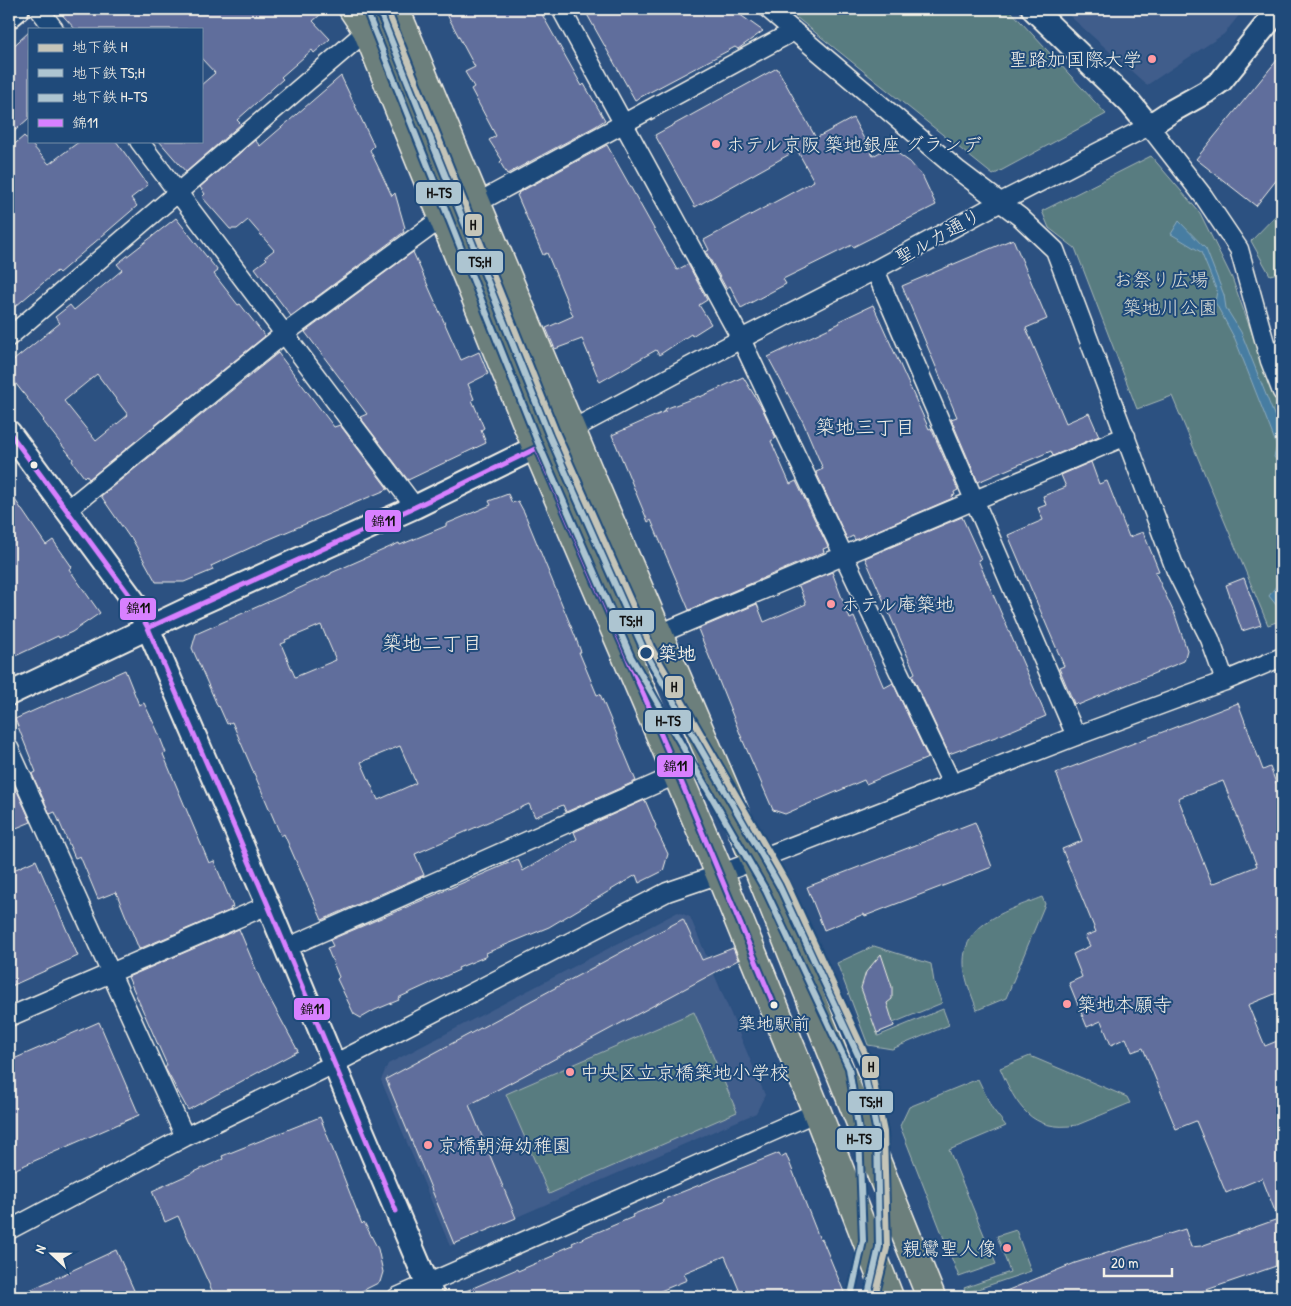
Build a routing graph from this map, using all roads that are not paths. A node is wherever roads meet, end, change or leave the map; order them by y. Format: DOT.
graph roads {
  1 [pos="16,9"];
  2 [pos="39,9"];
  3 [pos="393,9"];
  4 [pos="561,9"];
  5 [pos="768,9"];
  6 [pos="1033,9"];
  7 [pos="1279,9"];
  8 [pos="9,15"];
  9 [pos="360,20"];
  10 [pos="53,28"];
  11 [pos="794,31"];
  12 [pos="623,123"];
  13 [pos="1148,126"];
  14 [pos="140,142"];
  15 [pos="178,192"];
  16 [pos="1001,202"];
  17 [pos="477,203"];
  18 [pos="442,218"];
  19 [pos="875,270"];
  20 [pos="284,334"];
  21 [pos="9,337"];
  22 [pos="741,339"];
  23 [pos="1282,348"];
  24 [pos="1270,361"];
  25 [pos="1282,392"];
  26 [pos="572,430"];
  27 [pos="9,432"];
  28 [pos="1126,436"];
  29 [pos="536,448"];
  30 [pos="975,500"];
  31 [pos="415,507"];
  32 [pos="67,510"];
  33 [pos="843,556"];
  34 [pos="148,628"];
  35 [pos="659,634"];
  36 [pos="1282,657"];
  37 [pos="1225,681"];
  38 [pos="9,694"];
  39 [pos="1076,736"];
  40 [pos="9,748"];
  41 [pos="678,774"];
  42 [pos="952,784"];
  43 [pos="755,860"];
  44 [pos="720,874"];
  45 [pos="268,905"];
  46 [pos="286,948"];
  47 [pos="110,973"];
  48 [pos="9,1017"];
  49 [pos="334,1064"];
  50 [pos="818,1112"];
  51 [pos="185,1137"];
  52 [pos="9,1230"];
  53 [pos="430,1291"];
  54 [pos="397,1297"];
  55 [pos="889,1297"];
  56 [pos="931,1297"];
  1 -- 8 [label="main road"];
  2 -- 10 [label="street"];
  3 -- 9 [label="street"];
  3 -- 17 [label="main road"];
  4 -- 12 [label="street"];
  5 -- 11 [label="street"];
  6 -- 13 [label="street"];
  7 -- 13 [label="street, 聖ルカ通り"];
  9 -- 15 [label="street"];
  9 -- 18 [label="main road"];
  11 -- 12 [label="street"];
  11 -- 16 [label="street"];
  12 -- 17 [label="street"];
  12 -- 22 [label="street"];
  13 -- 16 [label="street, 聖ルカ通り"];
  13 -- 24 [label="street"];
  14 -- 15 [label="street"];
  15 -- 20 [label="street"];
  15 -- 21 [label="street"];
  16 -- 19 [label="street, 聖ルカ通り"];
  16 -- 28 [label="street"];
  17 -- 26 [label="main road"];
  18 -- 20 [label="street"];
  18 -- 29 [label="main road"];
  19 -- 22 [label="street, 聖ルカ通り"];
  19 -- 30 [label="street"];
  20 -- 31 [label="street"];
  20 -- 32 [label="street"];
  22 -- 26 [label="street, 聖ルカ通り"];
  22 -- 33 [label="street"];
  23 -- 24 [label="street"];
  24 -- 25 [label="street"];
  26 -- 29 [label="street"];
  26 -- 35 [label="main road"];
  27 -- 32 [label="street"];
  28 -- 30 [label="street"];
  28 -- 37 [label="street"];
  29 -- 31 [label="street"];
  29 -- 41 [label="main road"];
  30 -- 33 [label="street"];
  30 -- 39 [label="street"];
  31 -- 34 [label="street"];
  32 -- 34 [label="street"];
  33 -- 35 [label="street"];
  33 -- 42 [label="street"];
  34 -- 38 [label="street"];
  34 -- 45 [label="street"];
  35 -- 43 [label="main road"];
  36 -- 37 [label="street"];
  37 -- 39 [label="street"];
  39 -- 42 [label="street"];
  40 -- 47 [label="street"];
  41 -- 44 [label="main road"];
  41 -- 46 [label="street"];
  42 -- 43 [label="street"];
  43 -- 44 [label="street"];
  43 -- 56 [label="main road"];
  44 -- 49 [label="street"];
  44 -- 50 [label="main road"];
  45 -- 46 [label="street"];
  45 -- 47 [label="street"];
  46 -- 49 [label="street"];
  47 -- 48 [label="street"];
  47 -- 51 [label="street"];
  49 -- 51 [label="street"];
  49 -- 53 [label="street"];
  50 -- 53 [label="street"];
  50 -- 55 [label="main road"];
  51 -- 52 [label="street"];
  53 -- 54 [label="street"];
}
